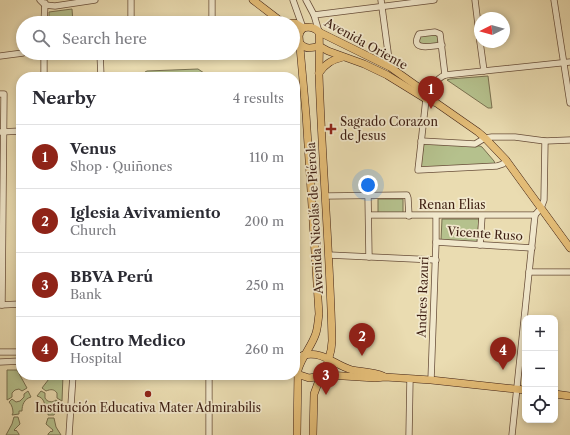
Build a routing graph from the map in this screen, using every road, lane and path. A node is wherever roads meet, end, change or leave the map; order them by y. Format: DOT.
graph roads {
  1 [pos="40,0"];
  2 [pos="95,0"];
  3 [pos="131,0"];
  4 [pos="212,0"];
  5 [pos="252,0"];
  6 [pos="293,0"];
  7 [pos="306,0"];
  8 [pos="381,0"];
  9 [pos="434,0"];
  10 [pos="475,0"];
  11 [pos="554,0"];
  12 [pos="45,3"];
  13 [pos="382,7"];
  14 [pos="476,12"];
  15 [pos="314,15"];
  16 [pos="44,16"];
  17 [pos="131,16"];
  18 [pos="212,16"];
  19 [pos="274,16"];
  20 [pos="299,16"];
  21 [pos="300,20"];
  22 [pos="300,26"];
  23 [pos="303,28"];
  24 [pos="300,32"];
  25 [pos="319,32"];
  26 [pos="300,44"];
  27 [pos="442,45"];
  28 [pos="319,46"];
  29 [pos="481,48"];
  30 [pos="16,54"];
  31 [pos="0,56"];
  32 [pos="343,56"];
  33 [pos="44,60"];
  34 [pos="100,60"];
  35 [pos="567,63"];
  36 [pos="390,67"];
  37 [pos="484,71"];
  38 [pos="44,72"];
  39 [pos="101,72"];
  40 [pos="319,73"];
  41 [pos="445,75"];
  42 [pos="2,94"];
  43 [pos="427,96"];
  44 [pos="570,103"];
  45 [pos="16,131"];
  46 [pos="2,132"];
  47 [pos="485,138"];
  48 [pos="570,140"];
  49 [pos="421,141"];
  50 [pos="545,141"];
  51 [pos="506,160"];
  52 [pos="368,195"];
  53 [pos="326,196"];
  54 [pos="541,208"];
  55 [pos="535,215"];
  56 [pos="369,216"];
  57 [pos="409,216"];
  58 [pos="436,216"];
  59 [pos="482,216"];
  60 [pos="436,242"];
  61 [pos="480,245"];
  62 [pos="532,248"];
  63 [pos="570,248"];
  64 [pos="329,254"];
  65 [pos="370,257"];
  66 [pos="436,260"];
  67 [pos="530,272"];
  68 [pos="570,272"];
  69 [pos="16,304"];
  70 [pos="1,305"];
  71 [pos="0,352"];
  72 [pos="16,352"];
  73 [pos="304,355"];
  74 [pos="300,356"];
  75 [pos="328,359"];
  76 [pos="0,362"];
  77 [pos="16,362"];
  78 [pos="300,363"];
  79 [pos="300,375"];
  80 [pos="321,375"];
  81 [pos="384,377"];
  82 [pos="410,379"];
  83 [pos="72,380"];
  84 [pos="209,380"];
  85 [pos="296,380"];
  86 [pos="431,380"];
  87 [pos="516,389"];
  88 [pos="522,390"];
  89 [pos="558,394"];
  90 [pos="570,396"];
  91 [pos="69,435"];
  92 [pos="209,435"];
  93 [pos="296,435"];
  94 [pos="313,435"];
  95 [pos="409,435"];
  96 [pos="512,435"];
  1 -- 12 [label="street"];
  2 -- 12 [label="street"];
  3 -- 17 [label="street"];
  4 -- 18 [label="street"];
  5 -- 19 [label="main road"];
  6 -- 20 [label="street"];
  7 -- 15 [label="street, Avenida Nicolás de Piérola"];
  8 -- 13 [label="street"];
  9 -- 13 [label="street"];
  10 -- 14 [label="street"];
  11 -- 35 [label="street"];
  12 -- 16 [label="street"];
  13 -- 15 [label="street"];
  13 -- 36 [label="street"];
  15 -- 25 [label="street, Avenida Nicolás de Piérola"];
  21 -- 23 [label="street"];
  22 -- 23 [label="main road, Avenida Oriente"];
  23 -- 24 [label="main road, Avenida Nicolás de Piérola"];
  23 -- 25 [label="main road, Avenida Oriente"];
  25 -- 28 [label="main road, Avenida Nicolás de Piérola"];
  25 -- 36 [label="main road, Avenida Oriente"];
  26 -- 28 [label="main road, Avenida Oriente"];
  26 -- 73 [label="main road, Avenida Nicolás de Piérola"];
  27 -- 27 [label="street"];
  27 -- 41 [label="street"];
  28 -- 32 [label="main road, Avenida Oriente"];
  28 -- 40 [label="main road, Avenida Nicolás de Piérola"];
  29 -- 37 [label="street"];
  30 -- 31 [label="street"];
  32 -- 40 [label="main road"];
  32 -- 43 [label="main road, Avenida Oriente"];
  33 -- 38 [label="street"];
  34 -- 39 [label="street"];
  35 -- 37 [label="street"];
  35 -- 44 [label="street"];
  36 -- 43 [label="main road, Avenida Oriente"];
  37 -- 41 [label="street"];
  40 -- 53 [label="main road, Avenida Nicolás de Piérola"];
  41 -- 43 [label="street"];
  42 -- 46 [label="street"];
  43 -- 47 [label="main road, Avenida Oriente"];
  43 -- 49 [label="street"];
  45 -- 46 [label="street"];
  46 -- 70 [label="street"];
  47 -- 49 [label="street"];
  47 -- 50 [label="street"];
  47 -- 51 [label="main road, Avenida Oriente"];
  48 -- 50 [label="street"];
  49 -- 51 [label="street"];
  50 -- 54 [label="street"];
  51 -- 54 [label="main road, Avenida Oriente"];
  52 -- 53 [label="street, Renan Elias"];
  52 -- 56 [label="street"];
  52 -- 57 [label="street, Renan Elias"];
  53 -- 64 [label="main road, Avenida Nicolás de Piérola"];
  54 -- 55 [label="street"];
  54 -- 63 [label="main road, Avenida Oriente"];
  55 -- 59 [label="street, Renan Elias"];
  55 -- 62 [label="street"];
  56 -- 57 [label="street, Renan Elias"];
  56 -- 65 [label="street"];
  57 -- 58 [label="street, Renan Elias"];
  58 -- 59 [label="street, Renan Elias"];
  58 -- 60 [label="street, Andres Razuri"];
  59 -- 61 [label="street"];
  60 -- 61 [label="street, Vicente Ruso"];
  60 -- 66 [label="street, Andres Razuri"];
  61 -- 62 [label="street, Vicente Ruso"];
  62 -- 67 [label="street"];
  64 -- 65 [label="street"];
  64 -- 75 [label="main road, Avenida Nicolás de Piérola"];
  65 -- 66 [label="street"];
  66 -- 86 [label="street, Andres Razuri"];
  67 -- 68 [label="street"];
  67 -- 87 [label="street"];
  69 -- 70 [label="street"];
  71 -- 72 [label="street"];
  73 -- 74 [label="street"];
  73 -- 75 [label="main road"];
  73 -- 78 [label="main road, Avenida Nicolás de Piérola"];
  75 -- 80 [label="main road, Avenida Nicolás de Piérola"];
  75 -- 81 [label="main road"];
  76 -- 77 [label="street"];
  79 -- 80 [label="main road"];
  80 -- 81 [label="main road"];
  80 -- 94 [label="main road, Avenida Nicolás de Piérola"];
  81 -- 82 [label="main road"];
  82 -- 86 [label="main road"];
  82 -- 95 [label="street"];
  83 -- 91 [label="street"];
  84 -- 92 [label="street"];
  85 -- 93 [label="main road, Avenida Nicolás de Piérola"];
  86 -- 87 [label="main road"];
  87 -- 88 [label="main road"];
  87 -- 96 [label="street"];
  89 -- 90 [label="main road"];
}
